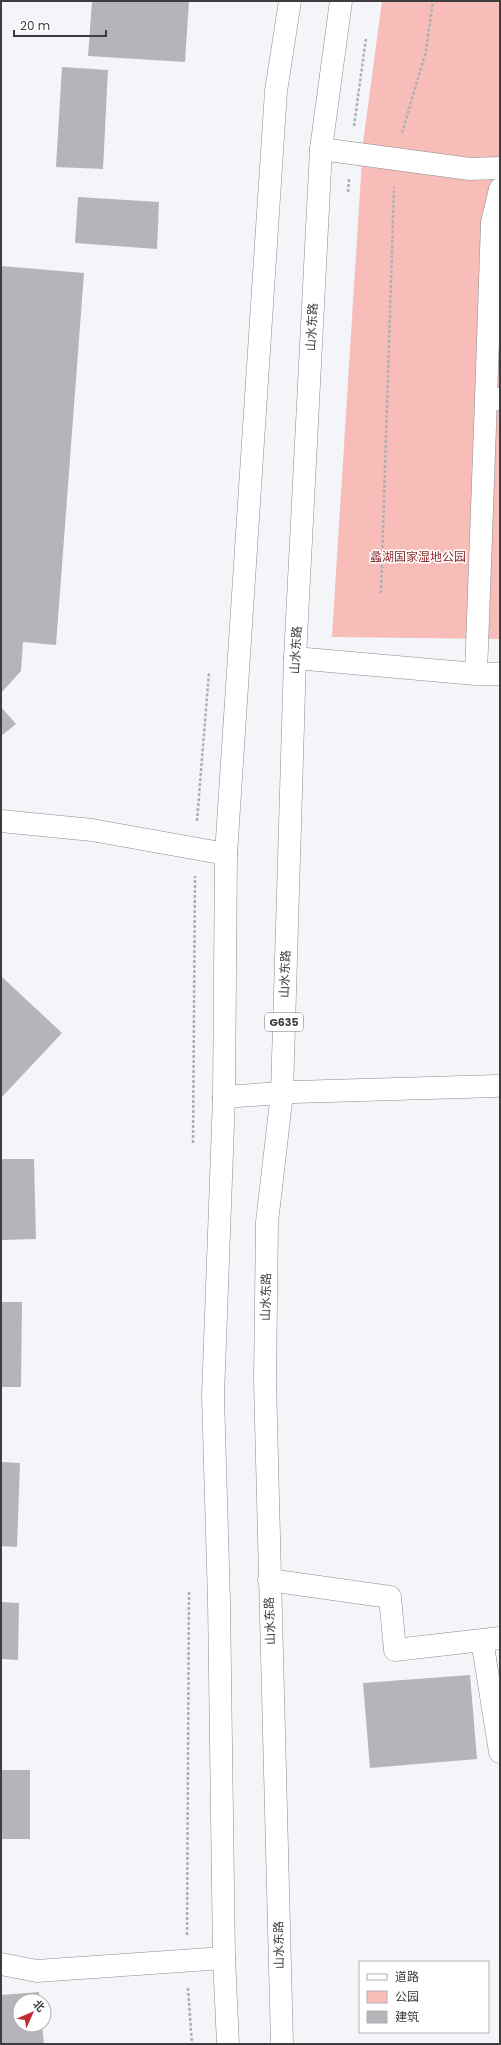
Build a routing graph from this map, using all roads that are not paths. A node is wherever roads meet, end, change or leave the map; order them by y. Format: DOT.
graph roads {
  1 [pos="290,1"];
  2 [pos="341,1"];
  3 [pos="321,149"];
  4 [pos="500,168"];
  5 [pos="500,189"];
  6 [pos="493,399"];
  7 [pos="295,658"];
  8 [pos="476,674"];
  9 [pos="500,674"];
  10 [pos="1,821"];
  11 [pos="226,854"];
  12 [pos="499,1086"];
  13 [pos="282,1093"];
  14 [pos="224,1097"];
  15 [pos="269,1580"];
  16 [pos="491,1639"];
  17 [pos="500,1752"];
  18 [pos="224,1958"];
  19 [pos="1,1964"];
  20 [pos="228,2044"];
  21 [pos="282,2044"];
  1 -- 11 [label="main road"];
  2 -- 3 [label="main road, 山水东路 / G635"];
  3 -- 4 [label="main road"];
  3 -- 7 [label="main road, 山水东路 / G635"];
  5 -- 6 [label="main road"];
  6 -- 8 [label="main road"];
  7 -- 8 [label="main road"];
  7 -- 13 [label="main road, 山水东路 / G635"];
  8 -- 9 [label="main road"];
  10 -- 11 [label="main road"];
  11 -- 14 [label="main road"];
  12 -- 13 [label="main road"];
  13 -- 14 [label="main road"];
  13 -- 15 [label="main road, 山水东路 / G635"];
  14 -- 18 [label="main road"];
  15 -- 16 [label="main road"];
  15 -- 21 [label="main road, 山水东路 / G635"];
  16 -- 17 [label="main road"];
  18 -- 19 [label="main road"];
  18 -- 20 [label="main road"];
}
